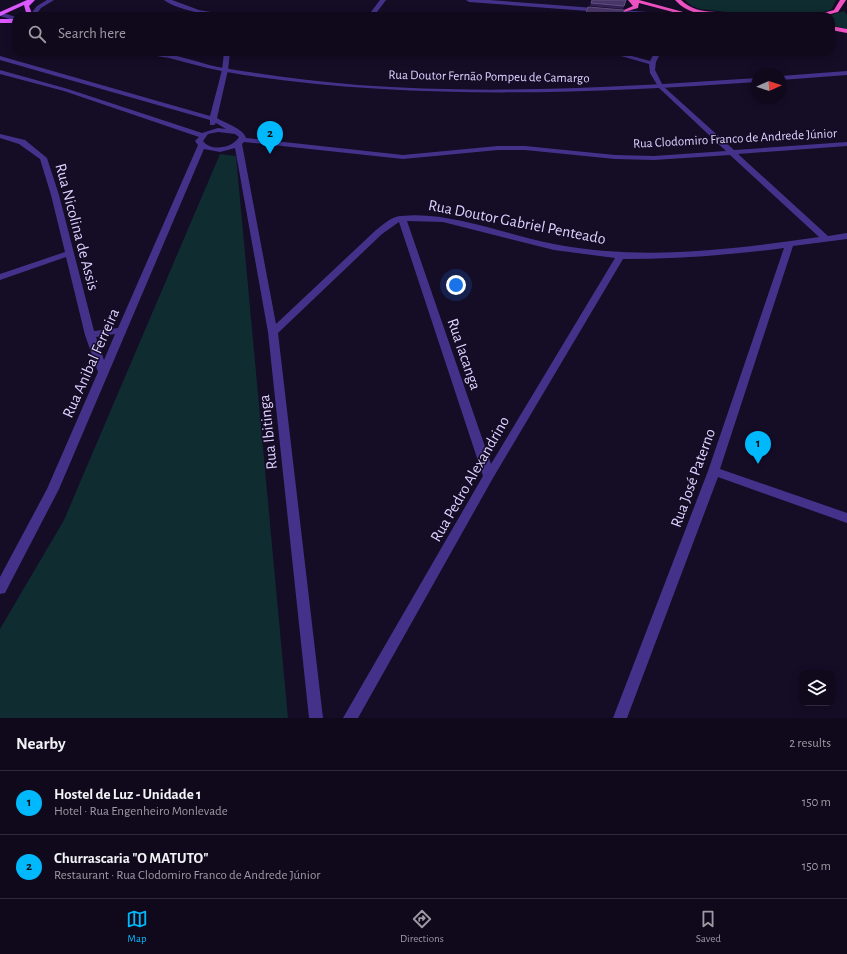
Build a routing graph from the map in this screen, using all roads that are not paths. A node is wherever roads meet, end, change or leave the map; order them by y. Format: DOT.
graph roads {
  1 [pos="32,0"];
  2 [pos="51,0"];
  3 [pos="167,0"];
  4 [pos="383,0"];
  5 [pos="469,0"];
  6 [pos="632,0"];
  7 [pos="678,0"];
  8 [pos="843,0"];
  9 [pos="847,8"];
  10 [pos="198,11"];
  11 [pos="626,11"];
  12 [pos="29,12"];
  13 [pos="35,12"];
  14 [pos="205,12"];
  15 [pos="374,12"];
  16 [pos="638,12"];
  17 [pos="679,12"];
  18 [pos="706,12"];
  19 [pos="832,12"];
  20 [pos="0,14"];
  21 [pos="12,18"];
  22 [pos="12,20"];
  23 [pos="0,21"];
  24 [pos="835,28"];
  25 [pos="847,30"];
  26 [pos="168,56"];
  27 [pos="227,56"];
  28 [pos="625,56"];
  29 [pos="655,56"];
  30 [pos="0,58"];
  31 [pos="651,63"];
  32 [pos="225,70"];
  33 [pos="0,72"];
  34 [pos="847,73"];
  35 [pos="787,78"];
  36 [pos="751,80"];
  37 [pos="661,87"];
  38 [pos="213,119"];
  39 [pos="211,132"];
  40 [pos="237,132"];
  41 [pos="0,136"];
  42 [pos="203,136"];
  43 [pos="240,142"];
  44 [pos="847,144"];
  45 [pos="202,145"];
  46 [pos="733,153"];
  47 [pos="402,218"];
  48 [pos="847,236"];
  49 [pos="826,239"];
  50 [pos="788,246"];
  51 [pos="69,253"];
  52 [pos="620,256"];
  53 [pos="0,277"];
  54 [pos="123,330"];
  55 [pos="273,332"];
  56 [pos="90,335"];
  57 [pos="104,374"];
  58 [pos="714,471"];
  59 [pos="489,476"];
  60 [pos="847,518"];
  61 [pos="0,589"];
  62 [pos="316,718"];
  63 [pos="350,718"];
  64 [pos="620,718"];
  1 -- 12 [label="main road"];
  1 -- 20 [label="main road"];
  2 -- 13 [label="street"];
  3 -- 10 [label="street"];
  4 -- 15 [label="street"];
  5 -- 11 [label="street"];
  6 -- 11 [label="highway"];
  6 -- 17 [label="highway"];
  7 -- 18 [label="highway"];
  8 -- 9 [label="highway"];
  8 -- 19 [label="highway"];
  10 -- 14 [label="street"];
  11 -- 16 [label="street"];
  20 -- 21 [label="street"];
  22 -- 23 [label="main road"];
  24 -- 25 [label="highway"];
  26 -- 32 [label="street, Rua Doutor Fernão Pompeu de Camargo"];
  27 -- 32 [label="street"];
  28 -- 31 [label="street"];
  29 -- 31 [label="street"];
  30 -- 38 [label="street"];
  31 -- 37 [label="street"];
  32 -- 37 [label="street, Rua Doutor Fernão Pompeu de Camargo"];
  32 -- 38 [label="street"];
  33 -- 42 [label="street"];
  34 -- 35 [label="street"];
  36 -- 37 [label="street, Rua Doutor Fernão Pompeu de Camargo"];
  37 -- 46 [label="street"];
  38 -- 39 [label="street"];
  38 -- 40 [label="street"];
  39 -- 40 [label="street"];
  39 -- 42 [label="street"];
  40 -- 43 [label="street"];
  41 -- 51 [label="street, Rua Nicolina de Assis"];
  42 -- 45 [label="street, Rua Anibal Ferreira"];
  43 -- 45 [label="street"];
  43 -- 46 [label="street, Rua Clodomiro Franco de Andrede Júnior"];
  43 -- 55 [label="street, Rua Ibitinga"];
  44 -- 46 [label="street, Rua Clodomiro Franco de Andrede Júnior"];
  45 -- 54 [label="street, Rua Anibal Ferreira"];
  46 -- 49 [label="street"];
  47 -- 52 [label="street, Rua Doutor Gabriel Penteado"];
  47 -- 55 [label="street"];
  47 -- 59 [label="street, Rua Iacanga"];
  48 -- 49 [label="street, Rua Doutor Gabriel Penteado"];
  49 -- 50 [label="street, Rua Doutor Gabriel Penteado"];
  50 -- 52 [label="street, Rua Doutor Gabriel Penteado"];
  50 -- 58 [label="street, Rua José Paterno"];
  51 -- 53 [label="street"];
  51 -- 56 [label="street, Rua Nicolina de Assis"];
  52 -- 59 [label="street, Rua Pedro Alexandrino"];
  54 -- 56 [label="street"];
  54 -- 57 [label="street, Rua Anibal Ferreira"];
  55 -- 62 [label="street, Rua Ibitinga"];
  56 -- 57 [label="street, Rua Nicolina de Assis"];
  57 -- 61 [label="street, Rua Anibal Ferreira"];
  58 -- 60 [label="street"];
  58 -- 64 [label="street, Rua José Paterno"];
  59 -- 63 [label="street, Rua Pedro Alexandrino"];
}
